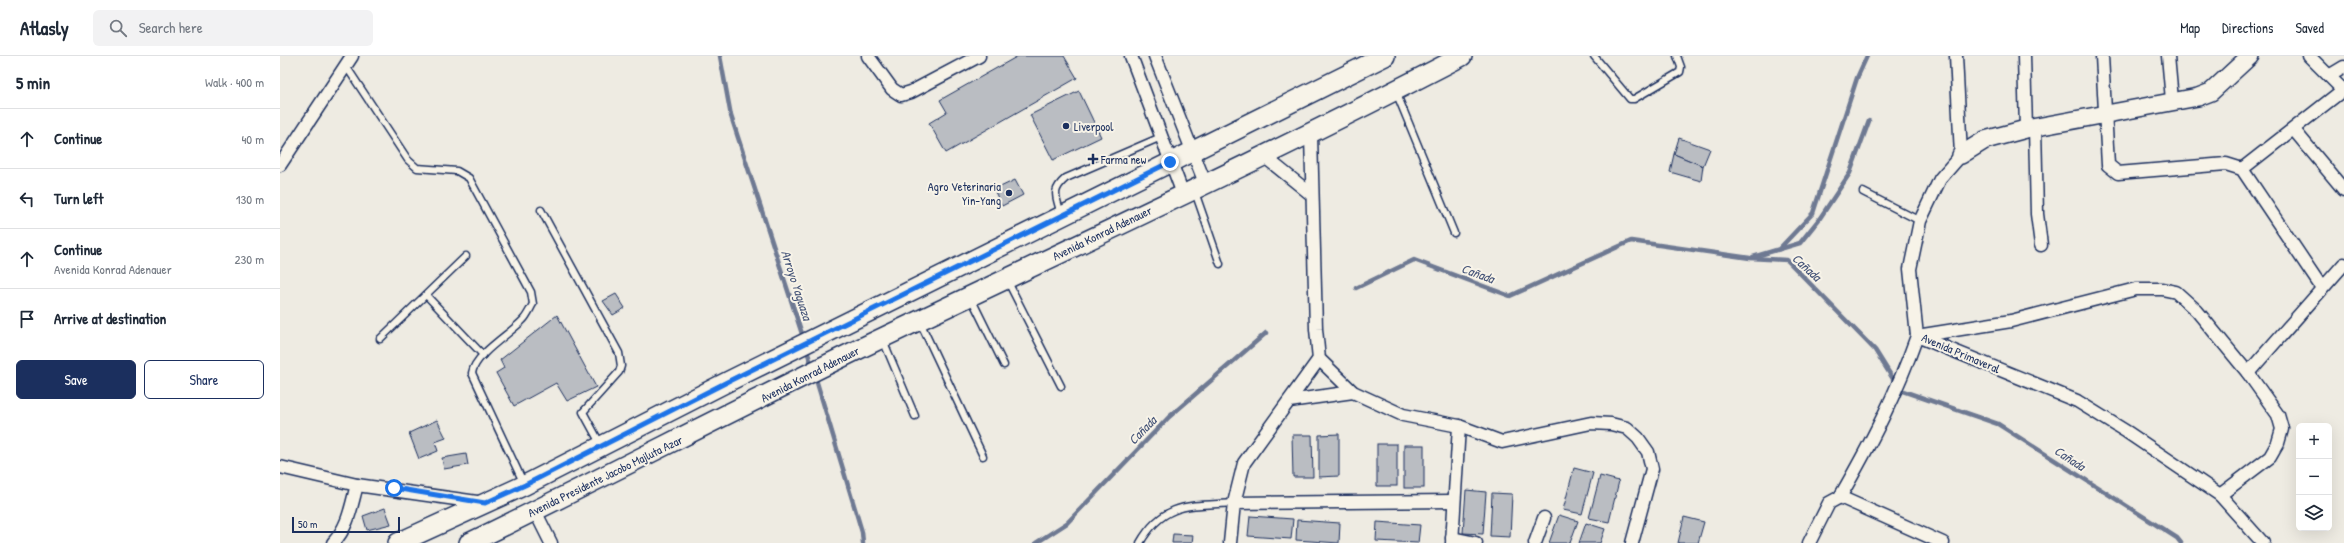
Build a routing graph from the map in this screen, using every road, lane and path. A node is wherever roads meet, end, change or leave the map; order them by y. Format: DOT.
graph roads {
  1 [pos="868,56"];
  2 [pos="979,56"];
  3 [pos="1131,56"];
  4 [pos="1156,56"];
  5 [pos="1385,56"];
  6 [pos="1462,56"];
  7 [pos="1677,56"];
  8 [pos="1956,56"];
  9 [pos="2024,56"];
  10 [pos="2102,56"];
  11 [pos="2168,56"];
  12 [pos="2250,56"];
  13 [pos="2309,56"];
  14 [pos="1597,57"];
  15 [pos="349,61"];
  16 [pos="2344,67"];
  17 [pos="2329,76"];
  18 [pos="2344,90"];
  19 [pos="1396,91"];
  20 [pos="2172,100"];
  21 [pos="2106,112"];
  22 [pos="2031,128"];
  23 [pos="2294,130"];
  24 [pos="1310,135"];
  25 [pos="1161,137"];
  26 [pos="1192,151"];
  27 [pos="1960,155"];
  28 [pos="1265,157"];
  29 [pos="1170,162"];
  30 [pos="280,165"];
  31 [pos="2242,168"];
  32 [pos="1194,189"];
  33 [pos="2344,190"];
  34 [pos="1863,192"];
  35 [pos="1312,195"];
  36 [pos="540,210"];
  37 [pos="1062,215"];
  38 [pos="1920,221"];
  39 [pos="1454,233"];
  40 [pos="2041,245"];
  41 [pos="466,256"];
  42 [pos="1220,264"];
  43 [pos="2344,264"];
  44 [pos="1006,279"];
  45 [pos="2322,288"];
  46 [pos="426,294"];
  47 [pos="970,296"];
  48 [pos="920,320"];
  49 [pos="1917,336"];
  50 [pos="882,338"];
  51 [pos="380,339"];
  52 [pos="483,355"];
  53 [pos="1319,359"];
  54 [pos="1004,365"];
  55 [pos="2248,373"];
  56 [pos="1061,386"];
  57 [pos="1353,392"];
  58 [pos="1289,401"];
  59 [pos="742,408"];
  60 [pos="915,416"];
  61 [pos="1459,426"];
  62 [pos="602,446"];
  63 [pos="983,456"];
  64 [pos="280,467"];
  65 [pos="357,485"];
  66 [pos="525,485"];
  67 [pos="2220,495"];
  68 [pos="1840,496"];
  69 [pos="1454,501"];
  70 [pos="485,503"];
  71 [pos="1234,503"];
  72 [pos="535,511"];
  73 [pos="1544,518"];
  74 [pos="1452,540"];
  75 [pos="333,543"];
  76 [pos="398,543"];
  77 [pos="469,543"];
  78 [pos="551,543"];
  79 [pos="1140,543"];
  80 [pos="1230,543"];
  81 [pos="1476,543"];
  82 [pos="1535,543"];
  83 [pos="1632,543"];
  84 [pos="1810,543"];
  85 [pos="1943,543"];
  86 [pos="2263,543"];
  1 -- 2 [label="street"];
  3 -- 25 [label="street"];
  4 -- 26 [label="street"];
  5 -- 26 [label="main road"];
  6 -- 19 [label="main road, Avenida Konrad Adenauer"];
  7 -- 14 [label="lane"];
  8 -- 27 [label="street"];
  9 -- 22 [label="street"];
  10 -- 21 [label="street"];
  11 -- 20 [label="street"];
  12 -- 20 [label="street, Avenida Primaveral"];
  13 -- 17 [label="street"];
  15 -- 30 [label="street"];
  15 -- 52 [label="lane"];
  16 -- 17 [label="street"];
  17 -- 18 [label="street"];
  18 -- 23 [label="street"];
  19 -- 24 [label="main road, Avenida Konrad Adenauer"];
  19 -- 39 [label="lane"];
  20 -- 21 [label="street, Avenida Primaveral"];
  21 -- 22 [label="street, Avenida Primaveral"];
  21 -- 31 [label="street"];
  22 -- 27 [label="street, Avenida Primaveral"];
  22 -- 40 [label="street"];
  23 -- 31 [label="street"];
  23 -- 33 [label="street"];
  24 -- 28 [label="main road, Avenida Konrad Adenauer"];
  24 -- 35 [label="street"];
  25 -- 29 [label="street"];
  25 -- 37 [label="lane"];
  26 -- 29 [label="main road"];
  26 -- 32 [label="street"];
  27 -- 38 [label="street, Avenida Primaveral"];
  28 -- 32 [label="main road, Avenida Konrad Adenauer"];
  28 -- 35 [label="street"];
  29 -- 32 [label="street"];
  29 -- 37 [label="main road"];
  31 -- 45 [label="street"];
  32 -- 42 [label="lane"];
  32 -- 44 [label="main road, Avenida Konrad Adenauer"];
  34 -- 38 [label="lane"];
  35 -- 53 [label="street"];
  36 -- 62 [label="lane"];
  37 -- 62 [label="main road"];
  38 -- 49 [label="street, Avenida Primaveral"];
  41 -- 46 [label="lane"];
  43 -- 45 [label="street"];
  44 -- 47 [label="main road, Avenida Konrad Adenauer"];
  44 -- 56 [label="lane"];
  45 -- 55 [label="street"];
  46 -- 51 [label="lane"];
  46 -- 52 [label="lane"];
  47 -- 48 [label="main road, Avenida Konrad Adenauer"];
  47 -- 54 [label="lane"];
  48 -- 50 [label="main road, Avenida Konrad Adenauer"];
  48 -- 63 [label="lane"];
  49 -- 55 [label="street"];
  49 -- 67 [label="street, Avenida Primaveral"];
  49 -- 68 [label="street"];
  50 -- 59 [label="main road, Avenida Konrad Adenauer"];
  50 -- 60 [label="lane"];
  52 -- 66 [label="lane"];
  53 -- 57 [label="street"];
  53 -- 58 [label="street"];
  55 -- 67 [label="street"];
  57 -- 58 [label="street"];
  57 -- 61 [label="street"];
  58 -- 71 [label="street"];
  59 -- 72 [label="main road, Avenida Presidente Jacobo Majluta Azar"];
  61 -- 69 [label="street"];
  61 -- 83 [label="street"];
  62 -- 66 [label="main road"];
  64 -- 65 [label="street"];
  65 -- 70 [label="street"];
  65 -- 75 [label="street"];
  66 -- 70 [label="main road"];
  67 -- 86 [label="street, Avenida Primaveral"];
  68 -- 84 [label="street"];
  68 -- 85 [label="street"];
  69 -- 71 [label="street"];
  69 -- 74 [label="street"];
  70 -- 76 [label="main road"];
  71 -- 79 [label="lane"];
  71 -- 80 [label="street"];
  72 -- 77 [label="main road, Avenida Presidente Jacobo Majluta Azar"];
  72 -- 78 [label="street"];
  73 -- 82 [label="street"];
  74 -- 81 [label="street"];
}
